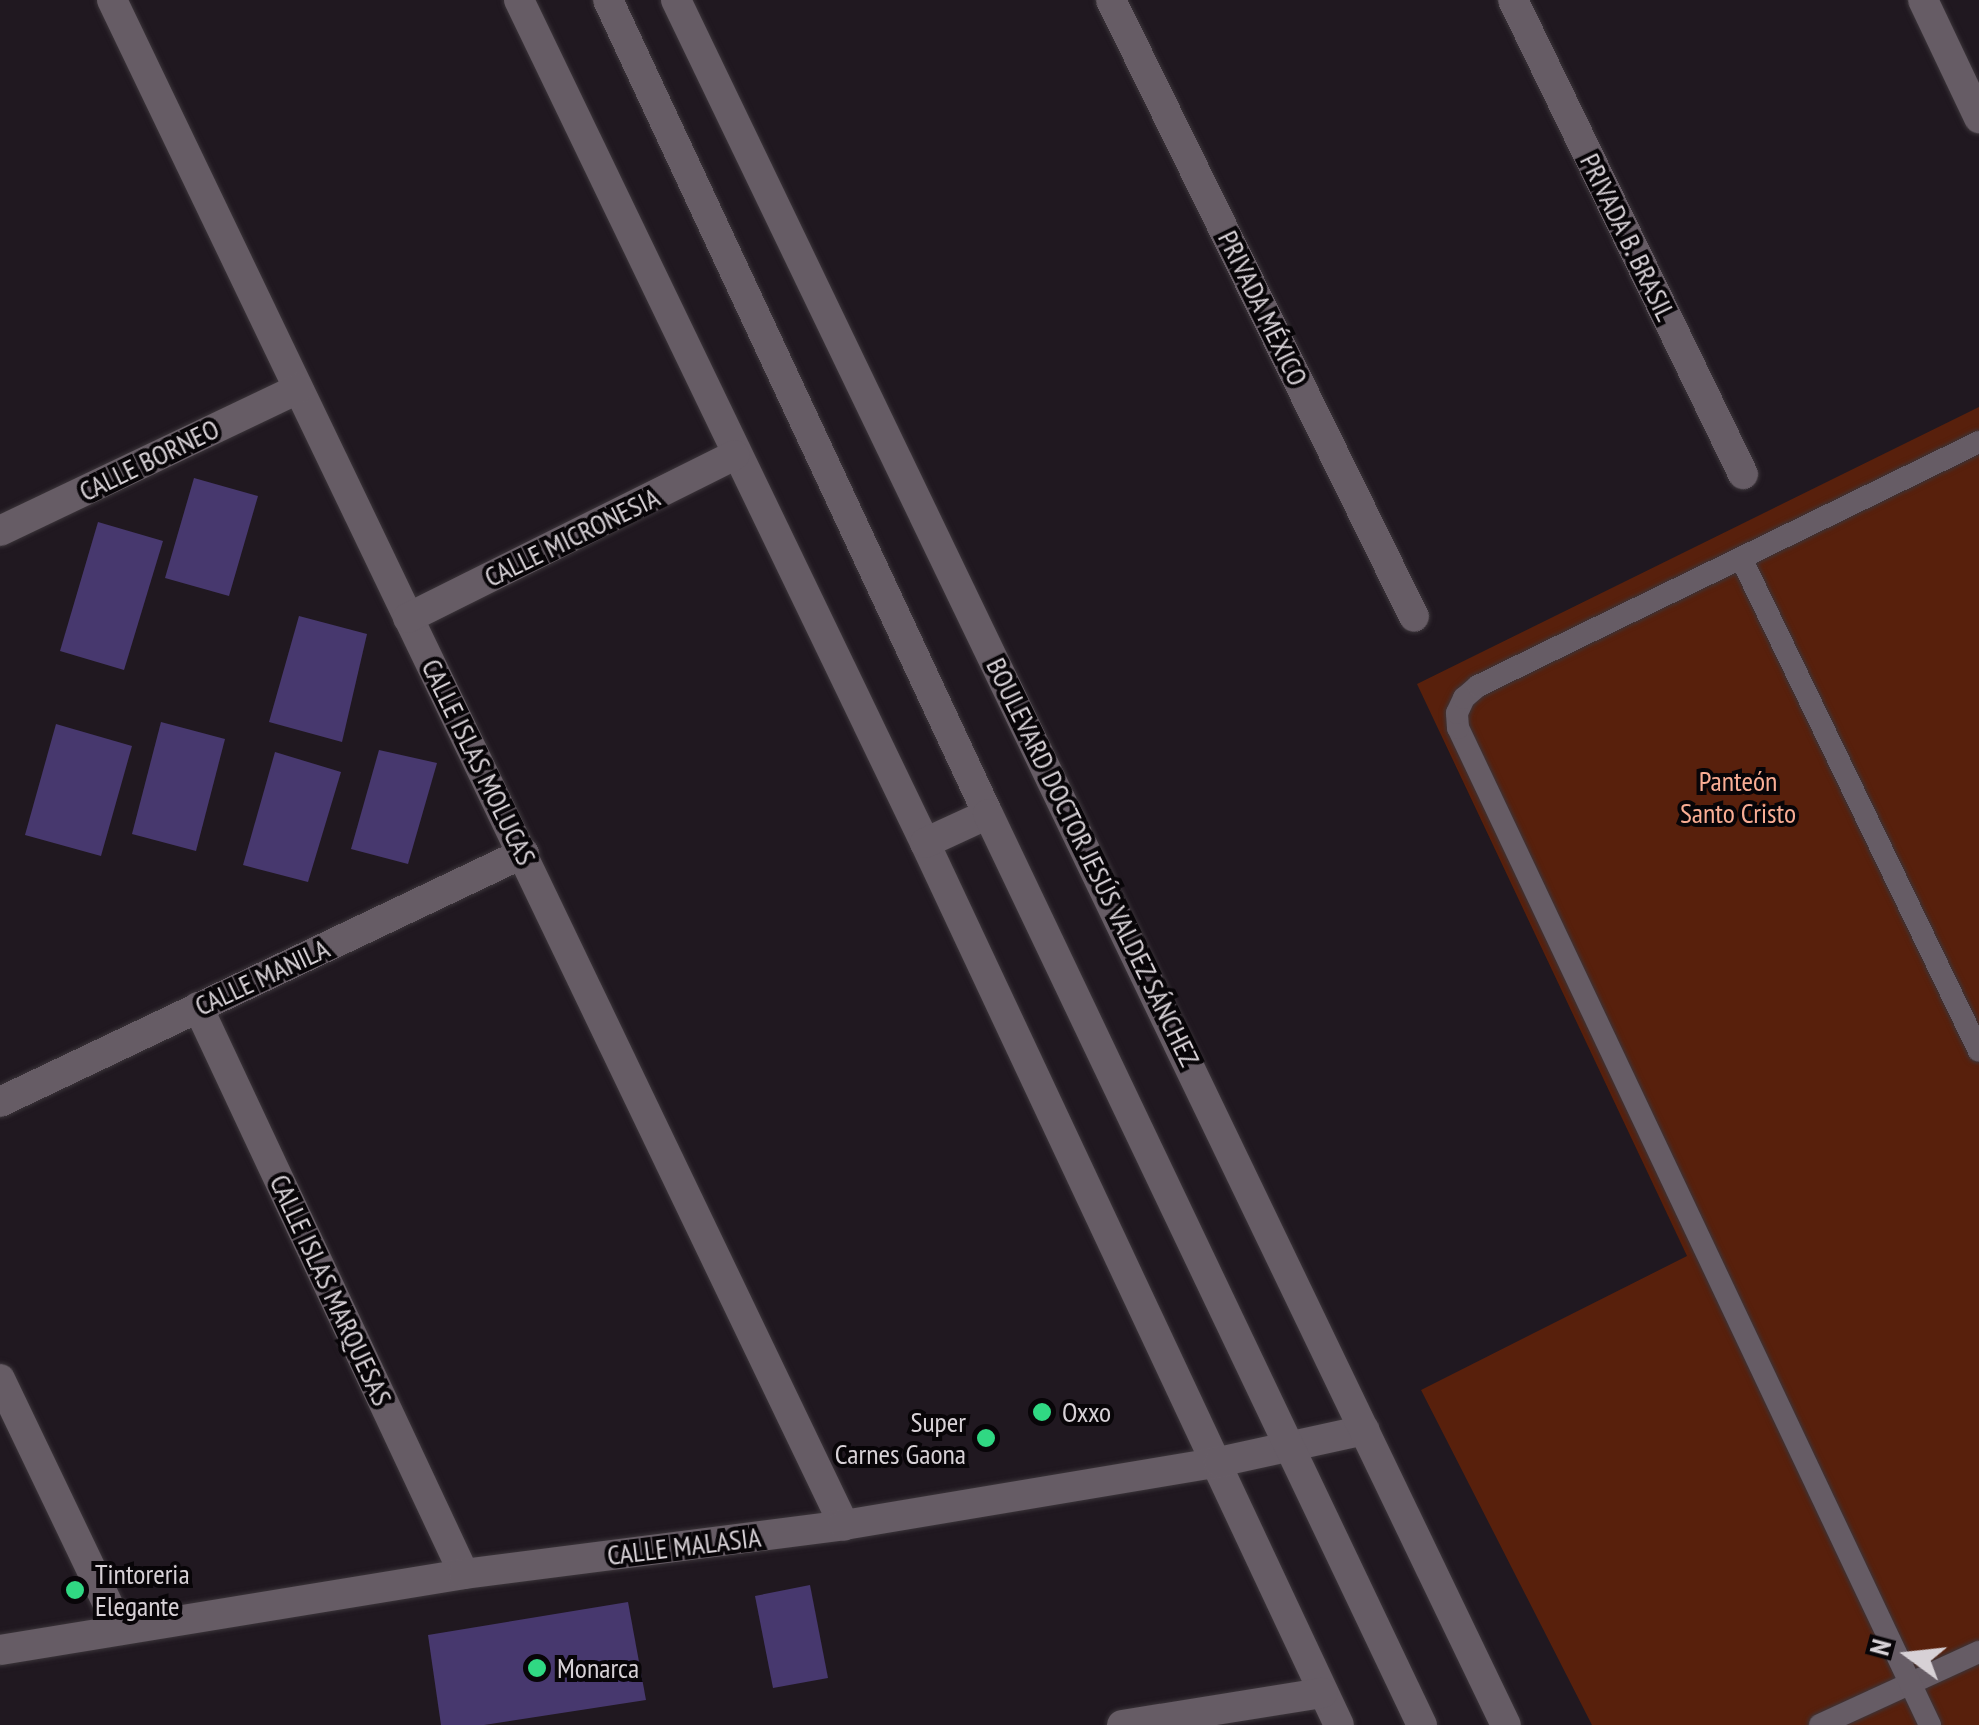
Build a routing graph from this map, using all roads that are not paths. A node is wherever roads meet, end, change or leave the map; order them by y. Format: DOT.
graph roads {
  1 [pos="112,0"];
  2 [pos="519,0"];
  3 [pos="676,0"];
  4 [pos="1111,0"];
  5 [pos="1512,0"];
  6 [pos="1923,0"];
  7 [pos="616,8"];
  8 [pos="1979,118"];
  9 [pos="298,389"];
  10 [pos="1979,442"];
  11 [pos="736,456"];
  12 [pos="1742,474"];
  13 [pos="0,531"];
  14 [pos="1741,558"];
  15 [pos="1414,617"];
  16 [pos="408,618"];
  17 [pos="988,814"];
  18 [pos="925,842"];
  19 [pos="524,853"];
  20 [pos="198,1007"];
  21 [pos="1979,1052"];
  22 [pos="0,1102"];
  23 [pos="0,1379"];
  24 [pos="1365,1430"];
  25 [pos="1288,1446"];
  26 [pos="1219,1462"];
  27 [pos="844,1526"];
  28 [pos="464,1574"];
  29 [pos="120,1630"];
  30 [pos="0,1650"];
  31 [pos="1979,1652"];
  32 [pos="1910,1680"];
  33 [pos="1322,1693"];
  34 [pos="1122,1725"];
  35 [pos="1339,1725"];
  36 [pos="1422,1725"];
  37 [pos="1506,1725"];
  38 [pos="1820,1725"];
  39 [pos="1930,1725"];
  1 -- 9 [label="street, CALLE ISLAS MOLUCAS"];
  2 -- 11 [label="street"];
  3 -- 24 [label="street, BOULEVARD DOCTOR JESÚS VALDEZ SÁNCHEZ"];
  4 -- 15 [label="street, PRIVADA MÉXICO"];
  5 -- 12 [label="street, PRIVADA B. BRASIL"];
  6 -- 8 [label="street"];
  7 -- 17 [label="street"];
  9 -- 13 [label="street, CALLE BORNEO"];
  9 -- 16 [label="street, CALLE ISLAS MOLUCAS"];
  10 -- 14 [label="lane"];
  11 -- 16 [label="street, CALLE MICRONESIA"];
  11 -- 18 [label="street"];
  14 -- 21 [label="lane"];
  14 -- 32 [label="lane"];
  16 -- 19 [label="street, CALLE ISLAS MOLUCAS"];
  17 -- 18 [label="street"];
  17 -- 25 [label="street"];
  18 -- 26 [label="street"];
  19 -- 20 [label="street, CALLE MANILA"];
  19 -- 27 [label="street, CALLE ISLAS MOLUCAS"];
  20 -- 22 [label="street, CALLE MANILA"];
  20 -- 28 [label="street, CALLE ISLAS MARQUESAS"];
  23 -- 29 [label="street"];
  24 -- 25 [label="street, CALLE MALASIA"];
  24 -- 37 [label="street, BOULEVARD DOCTOR JESÚS VALDEZ SÁNCHEZ"];
  25 -- 26 [label="street, CALLE MALASIA"];
  25 -- 36 [label="street"];
  26 -- 27 [label="street, CALLE MALASIA"];
  26 -- 33 [label="street"];
  27 -- 28 [label="street, CALLE MALASIA"];
  28 -- 29 [label="street, CALLE MALASIA"];
  29 -- 30 [label="street, CALLE MALASIA"];
  31 -- 32 [label="lane"];
  32 -- 38 [label="lane"];
  32 -- 39 [label="lane"];
  33 -- 34 [label="street"];
  33 -- 35 [label="street"];
}
